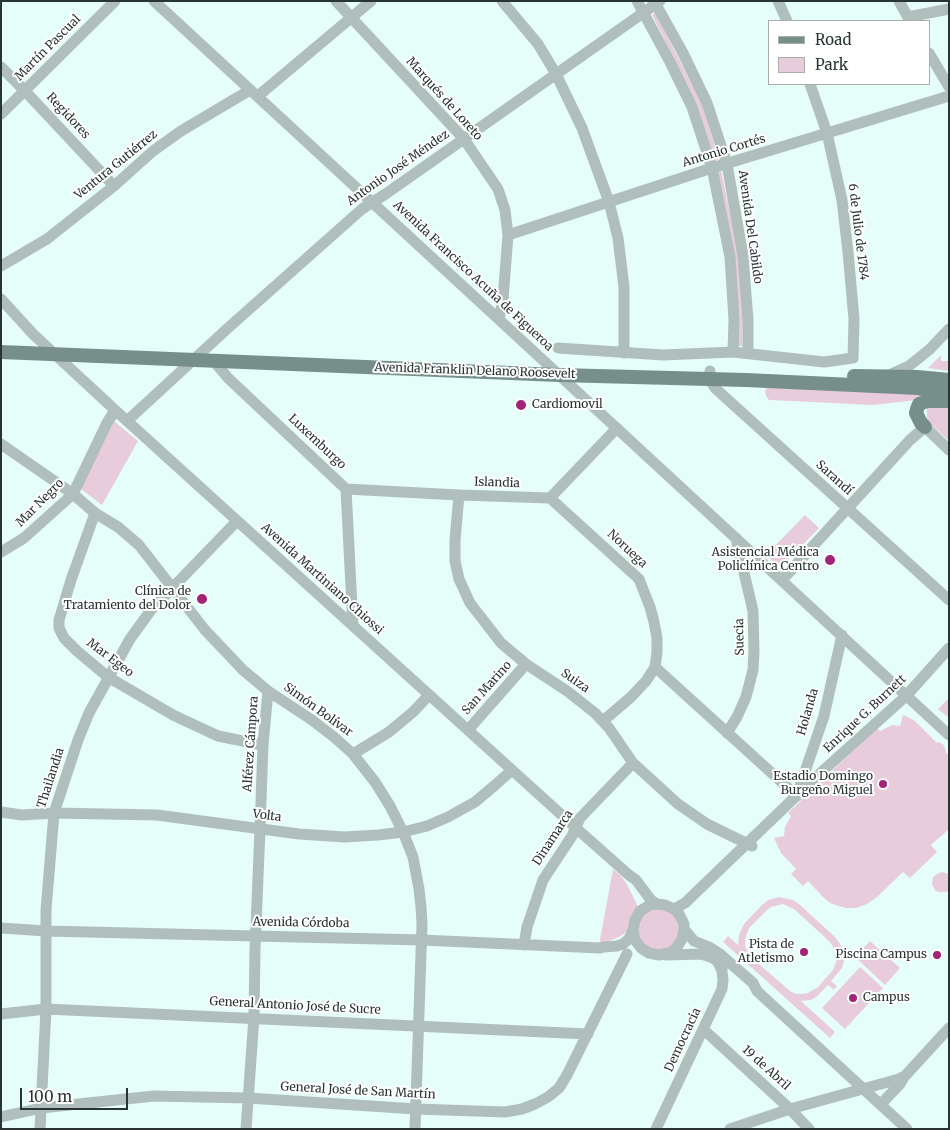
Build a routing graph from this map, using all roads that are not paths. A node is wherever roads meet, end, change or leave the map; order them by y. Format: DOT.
graph roads {
  1 [pos="115,1"];
  2 [pos="154,1"];
  3 [pos="336,1"];
  4 [pos="371,1"];
  5 [pos="502,1"];
  6 [pos="637,1"];
  7 [pos="778,1"];
  8 [pos="899,1"];
  9 [pos="656,2"];
  10 [pos="949,9"];
  11 [pos="644,12"];
  12 [pos="350,18"];
  13 [pos="909,19"];
  14 [pos="787,20"];
  15 [pos="930,55"];
  16 [pos="1,66"];
  17 [pos="556,74"];
  18 [pos="810,85"];
  19 [pos="949,87"];
  20 [pos="25,90"];
  21 [pos="254,93"];
  22 [pos="949,96"];
  23 [pos="1,114"];
  24 [pos="827,134"];
  25 [pos="464,139"];
  26 [pos="727,164"];
  27 [pos="712,168"];
  28 [pos="114,186"];
  29 [pos="372,202"];
  30 [pos="609,202"];
  31 [pos="508,235"];
  32 [pos="1,266"];
  33 [pos="1,299"];
  34 [pos="499,319"];
  35 [pos="949,329"];
  36 [pos="1,342"];
  37 [pos="558,348"];
  38 [pos="49,349"];
  39 [pos="1,352"];
  40 [pos="733,352"];
  41 [pos="624,353"];
  42 [pos="748,354"];
  43 [pos="204,356"];
  44 [pos="853,358"];
  45 [pos="554,370"];
  46 [pos="710,375"];
  47 [pos="750,376"];
  48 [pos="885,377"];
  49 [pos="949,380"];
  50 [pos="949,392"];
  51 [pos="949,401"];
  52 [pos="115,410"];
  53 [pos="127,421"];
  54 [pos="925,427"];
  55 [pos="617,428"];
  56 [pos="1,444"];
  57 [pos="949,450"];
  58 [pos="346,489"];
  59 [pos="72,494"];
  60 [pos="459,495"];
  61 [pos="550,498"];
  62 [pos="848,508"];
  63 [pos="96,513"];
  64 [pos="237,521"];
  65 [pos="736,538"];
  66 [pos="1,552"];
  67 [pos="782,580"];
  68 [pos="172,586"];
  69 [pos="949,600"];
  70 [pos="353,626"];
  71 [pos="842,635"];
  72 [pos="949,648"];
  73 [pos="526,664"];
  74 [pos="656,667"];
  75 [pos="108,677"];
  76 [pos="268,690"];
  77 [pos="429,695"];
  78 [pos="906,696"];
  79 [pos="603,722"];
  80 [pos="468,730"];
  81 [pos="727,733"];
  82 [pos="949,735"];
  83 [pos="263,745"];
  84 [pos="354,754"];
  85 [pos="633,763"];
  86 [pos="512,770"];
  87 [pos="805,770"];
  88 [pos="816,777"];
  89 [pos="797,796"];
  90 [pos="1,812"];
  91 [pos="54,813"];
  92 [pos="260,828"];
  93 [pos="576,828"];
  94 [pos="403,832"];
  95 [pos="749,845"];
  96 [pos="629,875"];
  97 [pos="657,904"];
  98 [pos="674,909"];
  99 [pos="640,911"];
  100 [pos="683,924"];
  101 [pos="1,928"];
  102 [pos="633,930"];
  103 [pos="46,931"];
  104 [pos="255,936"];
  105 [pos="422,940"];
  106 [pos="524,945"];
  107 [pos="600,948"];
  108 [pos="627,954"];
  109 [pos="654,954"];
  110 [pos="718,962"];
  111 [pos="756,991"];
  112 [pos="46,1009"];
  113 [pos="1,1014"];
  114 [pos="254,1018"];
  115 [pos="419,1025"];
  116 [pos="949,1028"];
  117 [pos="703,1029"];
  118 [pos="588,1034"];
  119 [pos="843,1070"];
  120 [pos="907,1073"];
  121 [pos="863,1088"];
  122 [pos="838,1095"];
  123 [pos="248,1098"];
  124 [pos="881,1104"];
  125 [pos="41,1108"];
  126 [pos="416,1109"];
  127 [pos="790,1109"];
  128 [pos="1,1117"];
  129 [pos="40,1129"];
  130 [pos="246,1129"];
  131 [pos="415,1129"];
  132 [pos="656,1129"];
  133 [pos="731,1129"];
  134 [pos="808,1129"];
  135 [pos="907,1129"];
  1 -- 20 [label="street, Martín Pascual"];
  2 -- 21 [label="street, Avenida Francisco Acuña de Figueroa"];
  3 -- 12 [label="street, Marqués de Loreto"];
  4 -- 12 [label="street, Ventura Gutiérrez"];
  5 -- 17 [label="street"];
  6 -- 11 [label="street, Avenida Del Cabildo"];
  7 -- 14 [label="street"];
  8 -- 13 [label="street"];
  9 -- 11 [label="street, Antonio José Méndez"];
  9 -- 26 [label="street, Avenida Del Cabildo"];
  10 -- 13 [label="street"];
  11 -- 17 [label="street, Antonio José Méndez"];
  11 -- 27 [label="street, Avenida Del Cabildo"];
  12 -- 21 [label="street, Ventura Gutiérrez"];
  12 -- 25 [label="street, Marqués de Loreto"];
  15 -- 19 [label="street"];
  16 -- 20 [label="street, Regidores"];
  17 -- 25 [label="street, Antonio José Méndez"];
  17 -- 30 [label="street"];
  18 -- 24 [label="street, 6 de Julio de 1784"];
  20 -- 23 [label="street, Martín Pascual"];
  20 -- 28 [label="street, Regidores"];
  21 -- 28 [label="street, Ventura Gutiérrez"];
  21 -- 29 [label="street, Avenida Francisco Acuña de Figueroa"];
  22 -- 24 [label="street, Antonio Cortés"];
  24 -- 26 [label="street, Antonio Cortés"];
  24 -- 44 [label="street, 6 de Julio de 1784"];
  25 -- 29 [label="street, Antonio José Méndez"];
  25 -- 31 [label="street, Marqués de Loreto"];
  26 -- 27 [label="street, Antonio Cortés"];
  26 -- 42 [label="street, Avenida Del Cabildo"];
  27 -- 30 [label="street, Antonio Cortés"];
  27 -- 40 [label="street, Avenida Del Cabildo"];
  28 -- 32 [label="street, Ventura Gutiérrez"];
  29 -- 34 [label="street, Avenida Francisco Acuña de Figueroa"];
  29 -- 43 [label="street, Antonio José Méndez"];
  30 -- 31 [label="street, Antonio Cortés"];
  30 -- 41 [label="street"];
  31 -- 34 [label="street, Marqués de Loreto"];
  33 -- 38 [label="street, Avenida Martiniano Chiossi"];
  34 -- 45 [label="street, Avenida Francisco Acuña de Figueroa"];
  35 -- 48 [label="street"];
  36 -- 38 [label="main road, Avenida Franklin Delano Roosevelt"];
  37 -- 41 [label="street, Avenida Franklin Delano Roosevelt"];
  38 -- 39 [label="main road, Avenida Franklin Delano Roosevelt"];
  38 -- 43 [label="main road, Avenida Franklin Delano Roosevelt"];
  38 -- 52 [label="street, Avenida Martiniano Chiossi"];
  40 -- 41 [label="street, Avenida Franklin Delano Roosevelt"];
  40 -- 42 [label="street, Avenida Franklin Delano Roosevelt"];
  42 -- 44 [label="street, Avenida Franklin Delano Roosevelt"];
  43 -- 45 [label="main road, Avenida Franklin Delano Roosevelt"];
  43 -- 53 [label="street, Antonio José Méndez"];
  43 -- 58 [label="street, Luxemburgo"];
  45 -- 46 [label="main road, Avenida Franklin Delano Roosevelt"];
  45 -- 55 [label="street, Avenida Francisco Acuña de Figueroa"];
  46 -- 47 [label="main road, Avenida Franklin Delano Roosevelt"];
  46 -- 62 [label="street, Sarandí"];
  47 -- 48 [label="main road, Avenida Franklin Delano Roosevelt"];
  47 -- 50 [label="main road, Avenida Franklin Delano Roosevelt"];
  48 -- 49 [label="main road, Avenida Franklin Delano Roosevelt"];
  51 -- 54 [label="main road"];
  52 -- 53 [label="street, Avenida Martiniano Chiossi"];
  52 -- 59 [label="street, Mar Negro"];
  53 -- 64 [label="street, Avenida Martiniano Chiossi"];
  54 -- 57 [label="street"];
  54 -- 62 [label="street"];
  55 -- 61 [label="street"];
  55 -- 65 [label="street, Avenida Francisco Acuña de Figueroa"];
  56 -- 59 [label="street, Simón Bolívar"];
  58 -- 60 [label="street, Islandia"];
  58 -- 70 [label="street, Luxemburgo"];
  59 -- 63 [label="street, Simón Bolívar"];
  59 -- 66 [label="street, Mar Negro"];
  60 -- 61 [label="street, Islandia"];
  60 -- 73 [label="street, Suiza"];
  61 -- 74 [label="street, Noruega"];
  62 -- 67 [label="street"];
  62 -- 69 [label="street, Sarandí"];
  63 -- 68 [label="street, Simón Bolívar"];
  63 -- 75 [label="street, Mar Egeo"];
  64 -- 68 [label="street, Thailandia"];
  64 -- 70 [label="street, Avenida Martiniano Chiossi"];
  65 -- 67 [label="street, Avenida Francisco Acuña de Figueroa"];
  65 -- 81 [label="street, Suecia"];
  67 -- 71 [label="street, Avenida Francisco Acuña de Figueroa"];
  68 -- 75 [label="street, Thailandia"];
  68 -- 76 [label="street, Simón Bolívar"];
  70 -- 77 [label="street, Avenida Martiniano Chiossi"];
  71 -- 78 [label="street, Avenida Francisco Acuña de Figueroa"];
  71 -- 87 [label="street, Holanda"];
  72 -- 78 [label="street, Enrique G. Burnett"];
  73 -- 79 [label="street, Suiza"];
  73 -- 80 [label="street, San Marino"];
  74 -- 79 [label="street"];
  74 -- 81 [label="street"];
  75 -- 83 [label="street, Mar Egeo"];
  75 -- 91 [label="street, Thailandia"];
  76 -- 83 [label="street, Alférez Cámpora"];
  76 -- 84 [label="street, Simón Bolívar"];
  77 -- 80 [label="street, Avenida Martiniano Chiossi"];
  77 -- 84 [label="street"];
  78 -- 82 [label="street, Avenida Francisco Acuña de Figueroa"];
  78 -- 88 [label="street, Enrique G. Burnett"];
  79 -- 85 [label="street, Suiza"];
  80 -- 86 [label="street, Avenida Martiniano Chiossi"];
  81 -- 89 [label="street"];
  83 -- 92 [label="street, Alférez Cámpora"];
  84 -- 94 [label="street, Simón Bolívar"];
  85 -- 93 [label="street, Dinamarca"];
  85 -- 95 [label="street, Suiza"];
  86 -- 93 [label="street, Avenida Martiniano Chiossi"];
  86 -- 94 [label="street, Volta"];
  87 -- 88 [label="street"];
  87 -- 89 [label="street, Holanda"];
  88 -- 89 [label="street, Enrique G. Burnett"];
  89 -- 95 [label="street, Enrique G. Burnett"];
  90 -- 91 [label="street, Volta"];
  91 -- 92 [label="street, Volta"];
  91 -- 103 [label="street, Thailandia"];
  92 -- 94 [label="street, Volta"];
  92 -- 104 [label="street, Alférez Cámpora"];
  93 -- 96 [label="street, Avenida Martiniano Chiossi"];
  93 -- 106 [label="street, Dinamarca"];
  94 -- 105 [label="street, Simón Bolívar"];
  95 -- 98 [label="street, Enrique G. Burnett"];
  95 -- 100 [label="street, Enrique G. Burnett"];
  96 -- 97 [label="street, Avenida Martiniano Chiossi"];
  96 -- 99 [label="street, Avenida Martiniano Chiossi"];
  97 -- 98 [label="street"];
  97 -- 99 [label="street"];
  98 -- 100 [label="street"];
  99 -- 102 [label="street"];
  100 -- 109 [label="street"];
  100 -- 111 [label="street"];
  101 -- 103 [label="street, Avenida Córdoba"];
  102 -- 107 [label="street, Avenida Córdoba"];
  102 -- 109 [label="street"];
  103 -- 104 [label="street, Avenida Córdoba"];
  103 -- 112 [label="street, Thailandia"];
  104 -- 105 [label="street, Avenida Córdoba"];
  104 -- 114 [label="street, Alférez Cámpora"];
  105 -- 106 [label="street, Avenida Córdoba"];
  105 -- 115 [label="street, Simón Bolívar"];
  106 -- 107 [label="street, Avenida Córdoba"];
  107 -- 108 [label="street, Avenida Córdoba"];
  108 -- 109 [label="street, Avenida Córdoba"];
  108 -- 118 [label="street, General José de San Martín"];
  109 -- 110 [label="street"];
  110 -- 111 [label="street"];
  110 -- 117 [label="street, Democracia"];
  111 -- 119 [label="street"];
  112 -- 113 [label="street, General Antonio José de Sucre"];
  112 -- 114 [label="street, General Antonio José de Sucre"];
  112 -- 125 [label="street, Thailandia"];
  114 -- 115 [label="street, General Antonio José de Sucre"];
  114 -- 123 [label="street, Alférez Cámpora"];
  115 -- 118 [label="street, General Antonio José de Sucre"];
  115 -- 126 [label="street, Simón Bolívar"];
  116 -- 120 [label="street"];
  117 -- 127 [label="street, 19 de Abril"];
  117 -- 132 [label="street, Democracia"];
  118 -- 126 [label="street, General José de San Martín"];
  119 -- 121 [label="street"];
  119 -- 122 [label="street"];
  120 -- 121 [label="street"];
  120 -- 124 [label="street"];
  121 -- 122 [label="street"];
  121 -- 124 [label="street"];
  122 -- 127 [label="street"];
  123 -- 125 [label="street, General José de San Martín"];
  123 -- 126 [label="street, General José de San Martín"];
  123 -- 130 [label="street, Alférez Cámpora"];
  124 -- 135 [label="street"];
  125 -- 128 [label="street, General José de San Martín"];
  125 -- 129 [label="street, Thailandia"];
  126 -- 131 [label="street, Simón Bolívar"];
  127 -- 133 [label="street"];
  127 -- 134 [label="street, 19 de Abril"];
}
